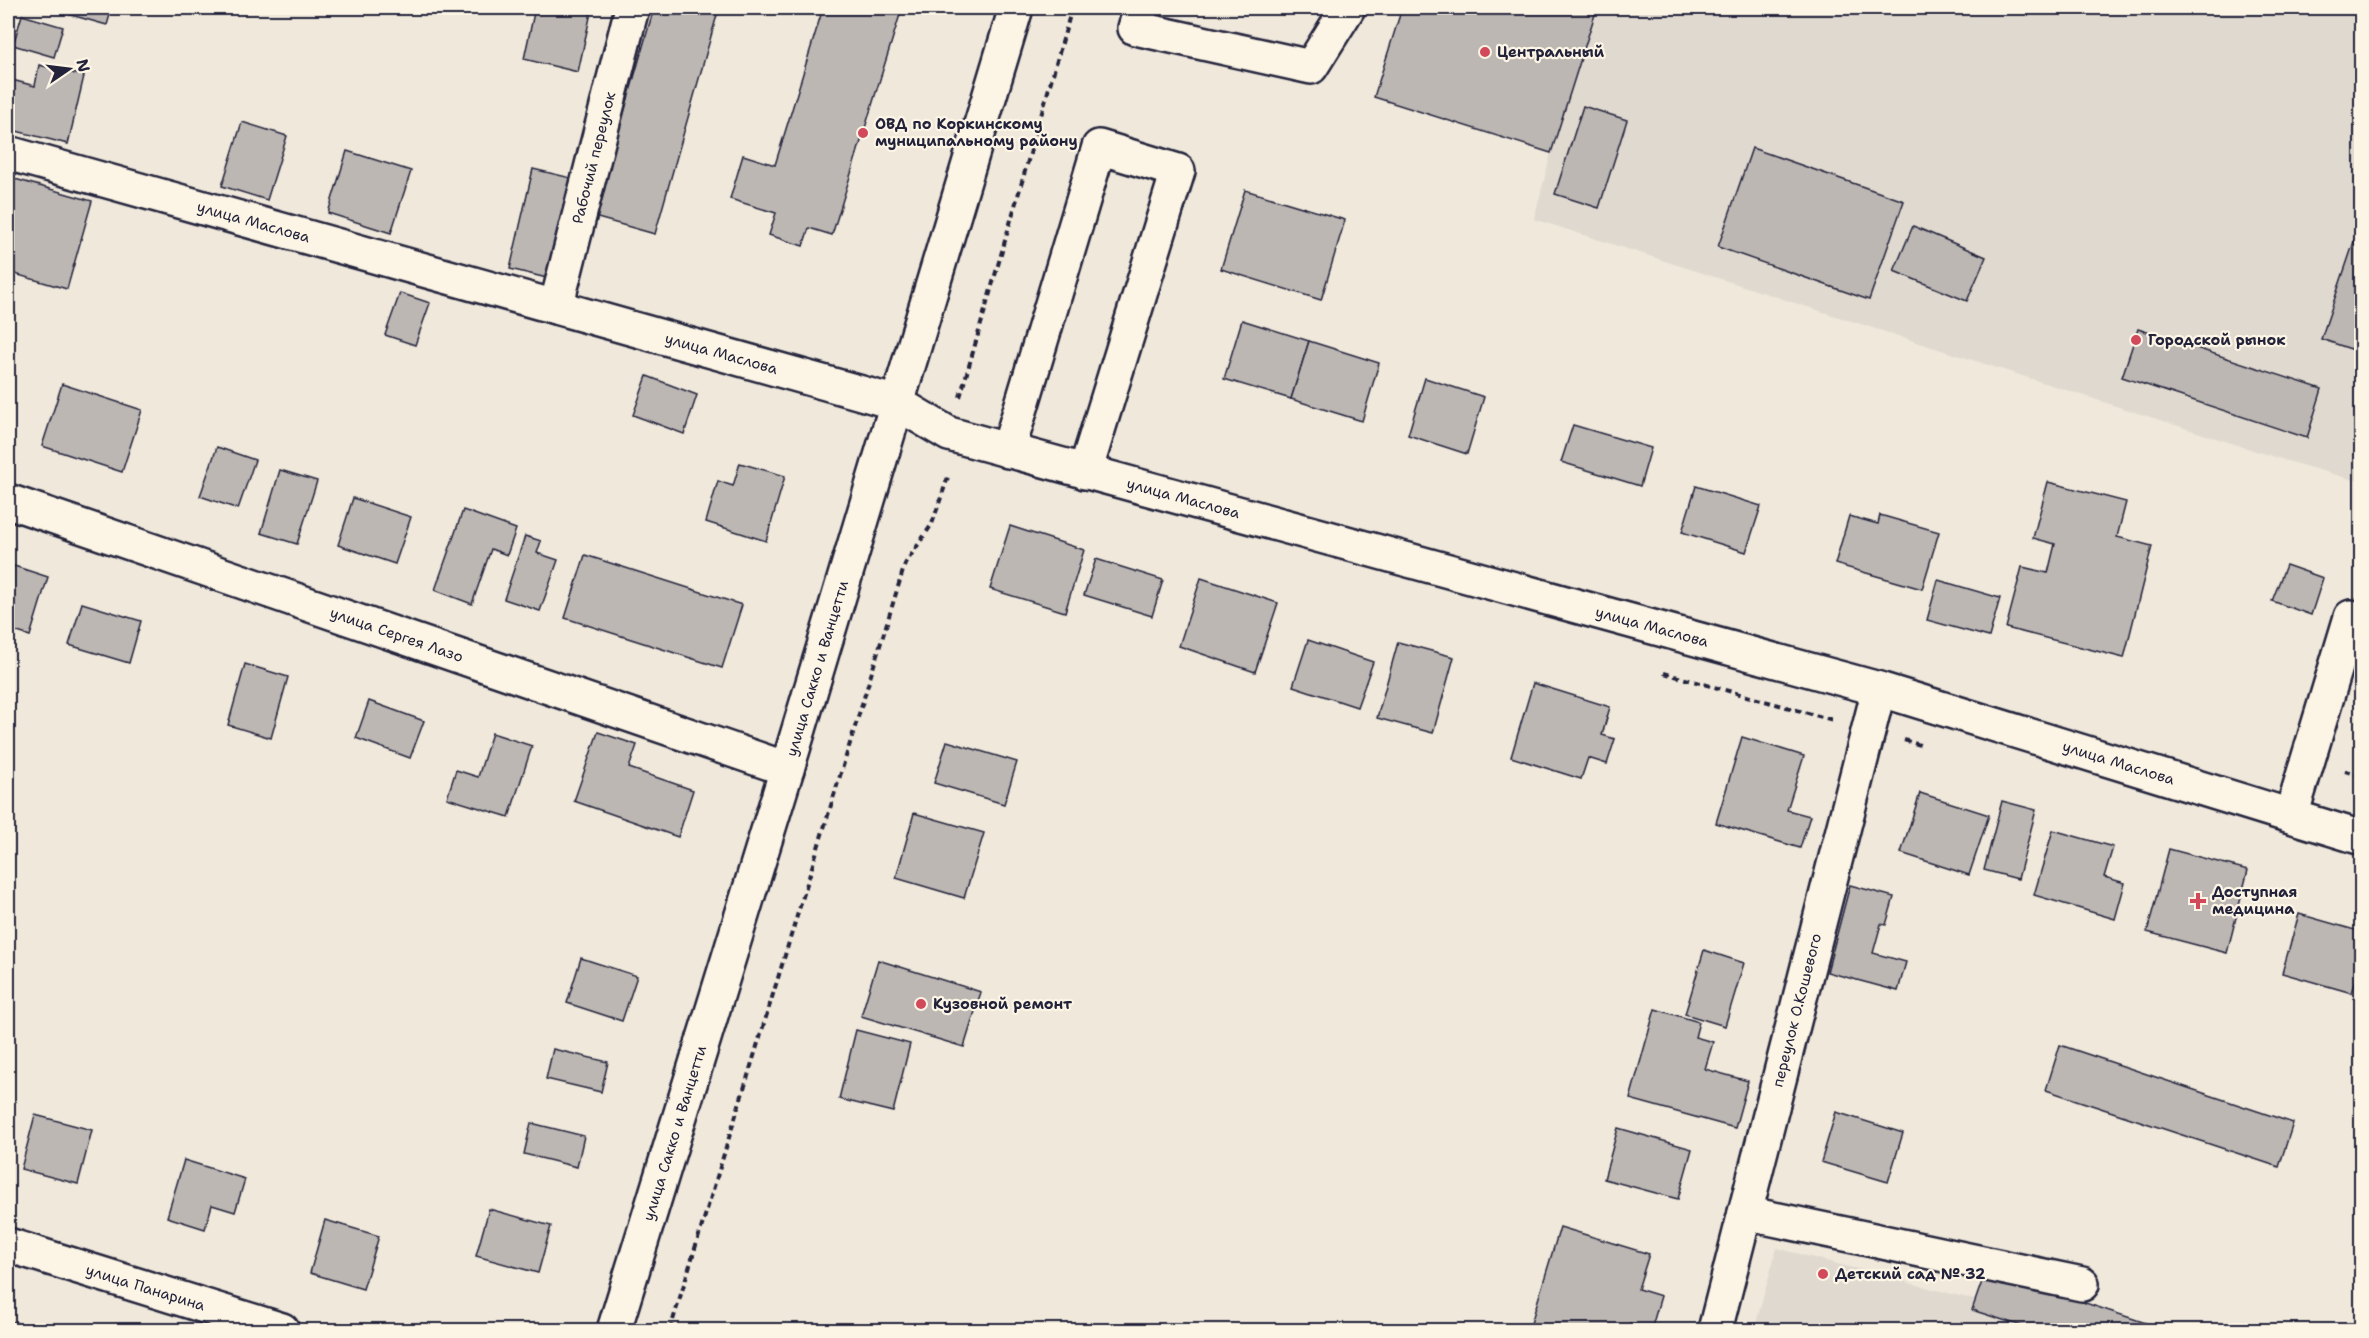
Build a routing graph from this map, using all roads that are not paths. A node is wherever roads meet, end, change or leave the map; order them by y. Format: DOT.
graph roads {
  1 [pos="632,8"];
  2 [pos="1016,8"];
  3 [pos="1141,8"];
  4 [pos="1348,8"];
  5 [pos="8,153"];
  6 [pos="556,307"];
  7 [pos="897,403"];
  8 [pos="1008,451"];
  9 [pos="1085,472"];
  10 [pos="8,501"];
  11 [pos="2361,620"];
  12 [pos="1879,689"];
  13 [pos="787,769"];
  14 [pos="2291,816"];
  15 [pos="2361,838"];
  16 [pos="1745,1213"];
  17 [pos="8,1245"];
  18 [pos="2082,1284"];
  19 [pos="282,1330"];
  20 [pos="614,1330"];
  21 [pos="1715,1330"];
  1 -- 6 [label="street, Рабочий переулок"];
  2 -- 7 [label="street, улица Сакко и Ванцетти"];
  3 -- 4 [label="street"];
  5 -- 6 [label="street, улица Маслова"];
  6 -- 7 [label="street, улица Маслова"];
  7 -- 8 [label="street, улица Маслова"];
  7 -- 13 [label="street, улица Сакко и Ванцетти"];
  8 -- 9 [label="street, улица Маслова"];
  8 -- 9 [label="street"];
  9 -- 12 [label="street, улица Маслова"];
  10 -- 13 [label="street, улица Сергея Лазо"];
  11 -- 14 [label="street"];
  12 -- 14 [label="street, улица Маслова"];
  12 -- 16 [label="street, переулок О.Кошевого"];
  13 -- 20 [label="street, улица Сакко и Ванцетти"];
  14 -- 15 [label="street, улица Маслова"];
  16 -- 18 [label="street"];
  16 -- 21 [label="street, переулок О.Кошевого"];
  17 -- 19 [label="street, улица Панарина"];
}
